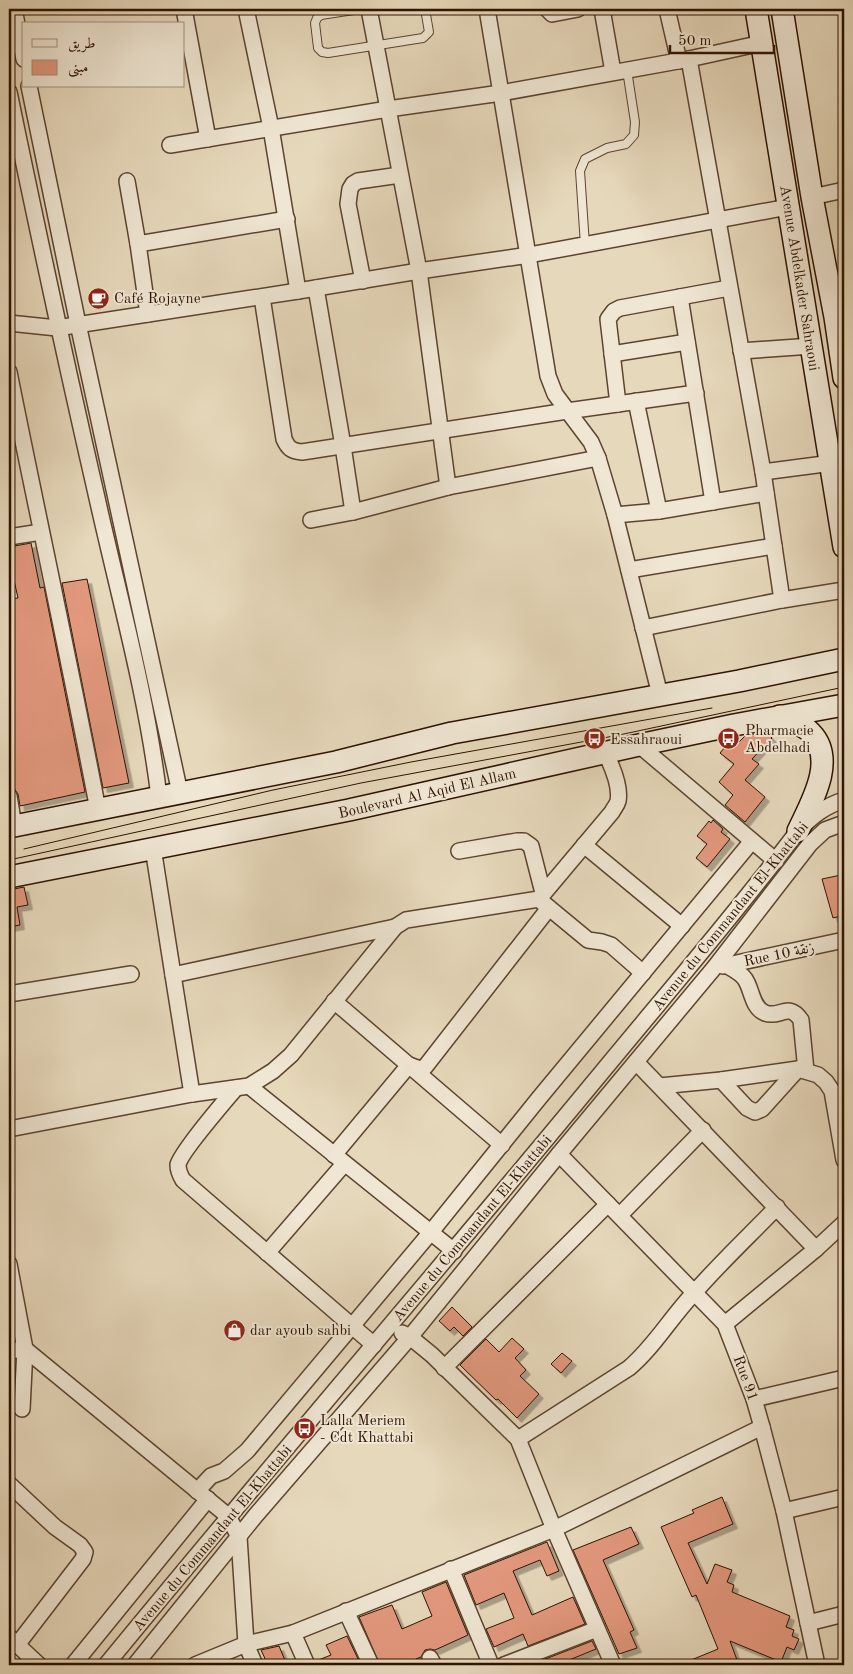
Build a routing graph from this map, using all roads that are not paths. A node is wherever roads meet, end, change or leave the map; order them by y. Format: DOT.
graph roads {
  1 [pos="14,9"];
  2 [pos="184,9"];
  3 [pos="246,9"];
  4 [pos="360,9"];
  5 [pos="369,9"];
  6 [pos="425,9"];
  7 [pos="487,9"];
  8 [pos="546,9"];
  9 [pos="578,9"];
  10 [pos="602,9"];
  11 [pos="667,9"];
  12 [pos="756,9"];
  13 [pos="782,9"];
  14 [pos="762,43"];
  15 [pos="376,45"];
  16 [pos="22,48"];
  17 [pos="684,60"];
  18 [pos="620,71"];
  19 [pos="29,88"];
  20 [pos="9,92"];
  21 [pos="501,93"];
  22 [pos="388,108"];
  23 [pos="271,128"];
  24 [pos="208,139"];
  25 [pos="170,145"];
  26 [pos="400,175"];
  27 [pos="127,181"];
  28 [pos="844,190"];
  29 [pos="812,197"];
  30 [pos="788,207"];
  31 [pos="286,219"];
  32 [pos="717,221"];
  33 [pos="138,244"];
  34 [pos="585,245"];
  35 [pos="529,255"];
  36 [pos="419,271"];
  37 [pos="363,280"];
  38 [pos="316,288"];
  39 [pos="729,288"];
  40 [pos="298,291"];
  41 [pos="680,296"];
  42 [pos="262,297"];
  43 [pos="148,314"];
  44 [pos="839,316"];
  45 [pos="9,323"];
  46 [pos="78,324"];
  47 [pos="57,328"];
  48 [pos="687,342"];
  49 [pos="812,346"];
  50 [pos="742,351"];
  51 [pos="612,354"];
  52 [pos="9,372"];
  53 [pos="844,378"];
  54 [pos="696,393"];
  55 [pos="636,402"];
  56 [pos="618,404"];
  57 [pos="567,411"];
  58 [pos="440,430"];
  59 [pos="343,446"];
  60 [pos="598,458"];
  61 [pos="832,463"];
  62 [pos="763,472"];
  63 [pos="448,487"];
  64 [pos="766,493"];
  65 [pos="713,502"];
  66 [pos="659,511"];
  67 [pos="353,512"];
  68 [pos="615,515"];
  69 [pos="311,520"];
  70 [pos="41,532"];
  71 [pos="9,538"];
  72 [pos="774,546"];
  73 [pos="844,547"];
  74 [pos="629,570"];
  75 [pos="844,590"];
  76 [pos="782,600"];
  77 [pos="643,628"];
  78 [pos="844,659"];
  79 [pos="660,695"];
  80 [pos="844,705"];
  81 [pos="780,716"];
  82 [pos="638,745"];
  83 [pos="605,752"];
  84 [pos="180,793"];
  85 [pos="9,796"];
  86 [pos="159,797"];
  87 [pos="844,800"];
  88 [pos="98,810"];
  89 [pos="844,823"];
  90 [pos="12,826"];
  91 [pos="798,831"];
  92 [pos="752,841"];
  93 [pos="584,845"];
  94 [pos="153,848"];
  95 [pos="459,851"];
  96 [pos="776,861"];
  97 [pos="9,877"];
  98 [pos="543,900"];
  99 [pos="395,926"];
  100 [pos="682,926"];
  101 [pos="844,940"];
  102 [pos="720,966"];
  103 [pos="644,973"];
  104 [pos="131,974"];
  105 [pos="173,975"];
  106 [pos="9,994"];
  107 [pos="334,1001"];
  108 [pos="636,1062"];
  109 [pos="409,1065"];
  110 [pos="802,1070"];
  111 [pos="721,1080"];
  112 [pos="660,1086"];
  113 [pos="243,1087"];
  114 [pos="192,1094"];
  115 [pos="9,1128"];
  116 [pos="703,1130"];
  117 [pos="502,1145"];
  118 [pos="559,1154"];
  119 [pos="339,1159"];
  120 [pos="844,1160"];
  121 [pos="608,1204"];
  122 [pos="777,1208"];
  123 [pos="620,1215"];
  124 [pos="844,1223"];
  125 [pos="431,1232"];
  126 [pos="816,1250"];
  127 [pos="454,1251"];
  128 [pos="267,1253"];
  129 [pos="9,1264"];
  130 [pos="694,1292"];
  131 [pos="725,1324"];
  132 [pos="351,1326"];
  133 [pos="390,1326"];
  134 [pos="410,1336"];
  135 [pos="374,1345"];
  136 [pos="25,1349"];
  137 [pos="9,1351"];
  138 [pos="444,1368"];
  139 [pos="844,1378"];
  140 [pos="754,1399"];
  141 [pos="22,1409"];
  142 [pos="762,1427"];
  143 [pos="518,1439"];
  144 [pos="9,1484"];
  145 [pos="202,1495"];
  146 [pos="844,1496"];
  147 [pos="784,1511"];
  148 [pos="228,1516"];
  149 [pos="554,1529"];
  150 [pos="240,1537"];
  151 [pos="451,1569"];
  152 [pos="346,1611"];
  153 [pos="844,1614"];
  154 [pos="808,1622"];
  155 [pos="597,1629"];
  156 [pos="293,1633"];
  157 [pos="13,1641"];
  158 [pos="246,1644"];
  159 [pos="39,1665"];
  160 [pos="73,1665"];
  161 [pos="106,1665"];
  162 [pos="135,1665"];
  163 [pos="195,1665"];
  164 [pos="254,1665"];
  165 [pos="307,1665"];
  166 [pos="371,1665"];
  167 [pos="491,1665"];
  168 [pos="504,1665"];
  169 [pos="614,1665"];
  170 [pos="817,1665"];
  1 -- 16 [label="street"];
  2 -- 24 [label="street"];
  3 -- 23 [label="street"];
  4 -- 15 [label="lane"];
  5 -- 15 [label="street"];
  6 -- 15 [label="lane"];
  7 -- 21 [label="street"];
  8 -- 9 [label="street"];
  10 -- 18 [label="street"];
  11 -- 17 [label="street"];
  12 -- 14 [label="main road, Avenue Abdelkader Sahraoui"];
  13 -- 29 [label="main road, Avenue Abdelkader Sahraoui"];
  14 -- 17 [label="street"];
  14 -- 30 [label="main road, Avenue Abdelkader Sahraoui"];
  15 -- 22 [label="street"];
  17 -- 18 [label="street"];
  17 -- 32 [label="street"];
  18 -- 21 [label="street"];
  18 -- 34 [label="lane"];
  19 -- 46 [label="street"];
  20 -- 47 [label="street"];
  21 -- 22 [label="street"];
  21 -- 35 [label="street"];
  22 -- 23 [label="street"];
  22 -- 26 [label="street"];
  23 -- 24 [label="street"];
  23 -- 31 [label="street"];
  24 -- 25 [label="street"];
  26 -- 36 [label="street"];
  26 -- 37 [label="street"];
  27 -- 33 [label="street"];
  28 -- 29 [label="street"];
  29 -- 44 [label="main road, Avenue Abdelkader Sahraoui"];
  30 -- 32 [label="street"];
  30 -- 49 [label="main road, Avenue Abdelkader Sahraoui"];
  31 -- 33 [label="street"];
  31 -- 40 [label="street"];
  32 -- 34 [label="street"];
  32 -- 39 [label="street"];
  33 -- 43 [label="street"];
  34 -- 35 [label="street"];
  35 -- 36 [label="street"];
  35 -- 57 [label="street"];
  36 -- 37 [label="street"];
  36 -- 58 [label="street"];
  37 -- 38 [label="street"];
  38 -- 40 [label="street"];
  38 -- 59 [label="street"];
  39 -- 41 [label="street"];
  39 -- 50 [label="street"];
  40 -- 42 [label="street"];
  41 -- 48 [label="street"];
  41 -- 51 [label="street"];
  42 -- 43 [label="street"];
  42 -- 59 [label="street"];
  43 -- 46 [label="street"];
  44 -- 53 [label="main road, Avenue Abdelkader Sahraoui"];
  45 -- 47 [label="street"];
  46 -- 47 [label="street"];
  46 -- 84 [label="street"];
  47 -- 86 [label="street"];
  48 -- 51 [label="street"];
  48 -- 54 [label="street"];
  49 -- 50 [label="street"];
  49 -- 61 [label="main road, Avenue Abdelkader Sahraoui"];
  50 -- 62 [label="street"];
  51 -- 56 [label="street"];
  52 -- 70 [label="street"];
  54 -- 55 [label="street"];
  54 -- 65 [label="street"];
  55 -- 56 [label="street"];
  55 -- 66 [label="street"];
  56 -- 57 [label="street"];
  57 -- 58 [label="street"];
  57 -- 60 [label="street"];
  58 -- 59 [label="street"];
  58 -- 63 [label="street"];
  59 -- 67 [label="street"];
  60 -- 63 [label="street"];
  60 -- 68 [label="street"];
  61 -- 62 [label="street"];
  61 -- 73 [label="main road, Avenue Abdelkader Sahraoui"];
  62 -- 64 [label="street"];
  63 -- 67 [label="street"];
  64 -- 65 [label="street"];
  64 -- 72 [label="street"];
  65 -- 66 [label="street"];
  66 -- 68 [label="street"];
  67 -- 69 [label="street"];
  68 -- 74 [label="street"];
  70 -- 71 [label="street"];
  70 -- 88 [label="street"];
  72 -- 74 [label="street"];
  72 -- 76 [label="street"];
  74 -- 77 [label="street"];
  75 -- 76 [label="street"];
  76 -- 77 [label="street"];
  77 -- 79 [label="street"];
  78 -- 79 [label="main road"];
  79 -- 84 [label="main road"];
  80 -- 81 [label="main road, Boulevard Al Aqid El Allam"];
  81 -- 82 [label="main road, Boulevard Al Aqid El Allam"];
  81 -- 91 [label="main road"];
  82 -- 83 [label="main road, Boulevard Al Aqid El Allam"];
  82 -- 92 [label="street"];
  83 -- 93 [label="street"];
  83 -- 94 [label="main road, Boulevard Al Aqid El Allam"];
  84 -- 86 [label="main road"];
  85 -- 90 [label="street"];
  86 -- 88 [label="main road"];
  87 -- 91 [label="street, Avenue du Commandant El-Khattabi"];
  88 -- 90 [label="main road"];
  89 -- 102 [label="street, Avenue du Commandant El-Khattabi"];
  91 -- 96 [label="street, Avenue du Commandant El-Khattabi"];
  92 -- 96 [label="street"];
  92 -- 100 [label="street"];
  93 -- 98 [label="street"];
  93 -- 100 [label="street"];
  94 -- 97 [label="main road, Boulevard Al Aqid El Allam"];
  94 -- 105 [label="street"];
  95 -- 98 [label="street"];
  96 -- 127 [label="street, Avenue du Commandant El-Khattabi"];
  98 -- 99 [label="street"];
  98 -- 103 [label="street"];
  98 -- 109 [label="street"];
  99 -- 105 [label="street"];
  99 -- 107 [label="street"];
  100 -- 103 [label="street"];
  101 -- 102 [label="street, Rue 10 زنقة"];
  102 -- 108 [label="street, Avenue du Commandant El-Khattabi"];
  102 -- 110 [label="street"];
  103 -- 117 [label="street"];
  104 -- 106 [label="street"];
  105 -- 114 [label="street"];
  107 -- 109 [label="street"];
  107 -- 113 [label="street"];
  108 -- 112 [label="street"];
  108 -- 118 [label="street, Avenue du Commandant El-Khattabi"];
  109 -- 117 [label="street"];
  109 -- 119 [label="street"];
  110 -- 111 [label="street"];
  110 -- 111 [label="street"];
  110 -- 120 [label="street"];
  111 -- 112 [label="street"];
  112 -- 116 [label="street"];
  113 -- 114 [label="street"];
  113 -- 119 [label="street"];
  113 -- 128 [label="street"];
  114 -- 115 [label="street"];
  116 -- 122 [label="street"];
  116 -- 123 [label="street"];
  117 -- 125 [label="street"];
  118 -- 121 [label="street, Rue 91"];
  118 -- 134 [label="street, Avenue du Commandant El-Khattabi"];
  119 -- 125 [label="street"];
  119 -- 128 [label="street"];
  121 -- 123 [label="street, Rue 91"];
  121 -- 138 [label="street"];
  122 -- 126 [label="street"];
  122 -- 130 [label="street"];
  123 -- 130 [label="street, Rue 91"];
  124 -- 126 [label="street"];
  125 -- 127 [label="street"];
  125 -- 132 [label="street"];
  126 -- 131 [label="street"];
  127 -- 133 [label="street, Avenue du Commandant El-Khattabi"];
  128 -- 132 [label="street"];
  129 -- 136 [label="street"];
  130 -- 131 [label="street, Rue 91"];
  130 -- 143 [label="street"];
  131 -- 140 [label="street, Rue 91"];
  132 -- 135 [label="street"];
  132 -- 145 [label="street"];
  133 -- 134 [label="street"];
  133 -- 135 [label="street, Avenue du Commandant El-Khattabi"];
  134 -- 138 [label="street"];
  134 -- 150 [label="street, Avenue du Commandant El-Khattabi"];
  135 -- 148 [label="street, Avenue du Commandant El-Khattabi"];
  136 -- 137 [label="street"];
  136 -- 141 [label="street"];
  136 -- 145 [label="street"];
  138 -- 143 [label="street"];
  139 -- 140 [label="street"];
  140 -- 142 [label="street, Rue 91"];
  142 -- 147 [label="street, Rue 91"];
  142 -- 149 [label="street"];
  143 -- 149 [label="street"];
  144 -- 157 [label="street"];
  145 -- 148 [label="street"];
  145 -- 160 [label="street"];
  146 -- 147 [label="street"];
  147 -- 154 [label="street, Rue 91"];
  148 -- 150 [label="street"];
  148 -- 161 [label="street, Avenue du Commandant El-Khattabi"];
  149 -- 151 [label="street"];
  149 -- 155 [label="street"];
  150 -- 158 [label="street"];
  150 -- 162 [label="street, Avenue du Commandant El-Khattabi"];
  151 -- 152 [label="street"];
  151 -- 167 [label="street"];
  152 -- 156 [label="street"];
  152 -- 166 [label="street"];
  153 -- 154 [label="street"];
  154 -- 170 [label="street, Rue 91"];
  155 -- 168 [label="street"];
  155 -- 169 [label="street"];
  156 -- 158 [label="street"];
  156 -- 165 [label="street"];
  157 -- 159 [label="street"];
  158 -- 163 [label="street"];
  158 -- 164 [label="street"];
}
